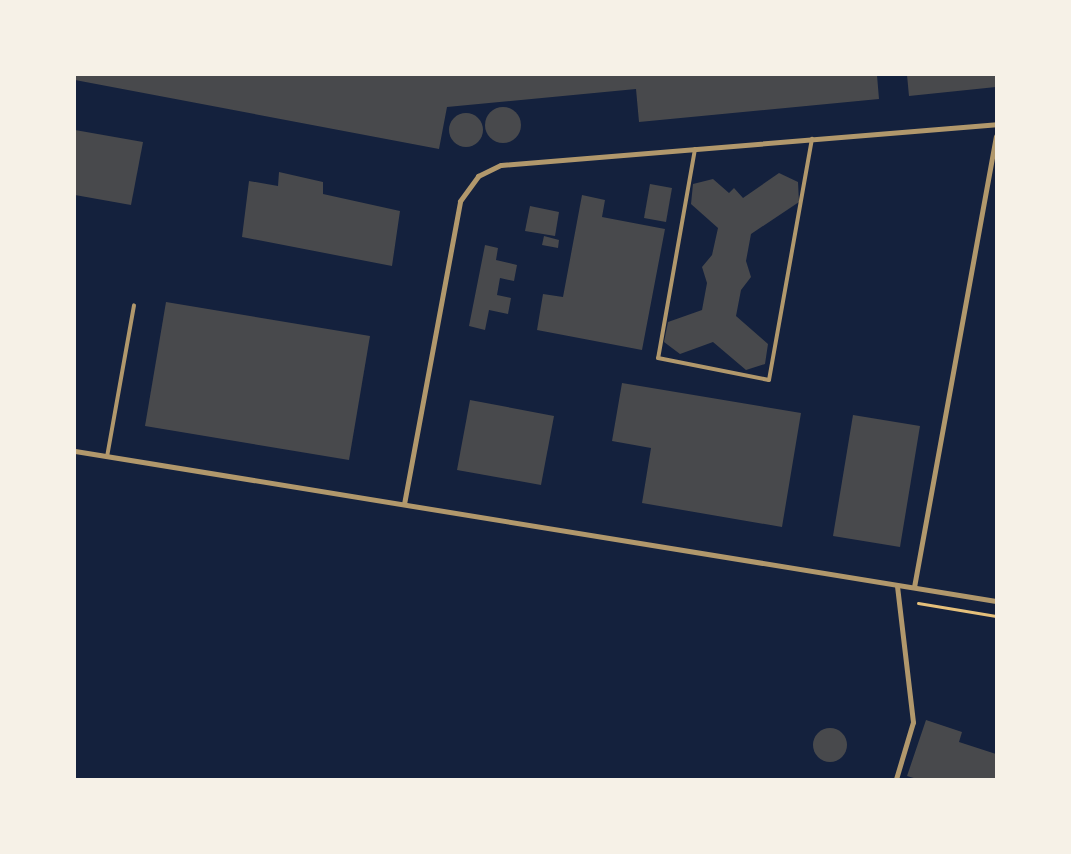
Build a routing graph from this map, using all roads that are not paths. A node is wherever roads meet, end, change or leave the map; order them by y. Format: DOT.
graph roads {
  1 [pos="996,124"];
  2 [pos="996,136"];
  3 [pos="812,139"];
  4 [pos="696,149"];
  5 [pos="134,305"];
  6 [pos="75,451"];
  7 [pos="107,456"];
  8 [pos="404,504"];
  9 [pos="897,585"];
  10 [pos="914,587"];
  11 [pos="996,602"];
  12 [pos="896,779"];
  1 -- 3 [label="street"];
  2 -- 10 [label="street"];
  3 -- 4 [label="street"];
  3 -- 4 [label="lane"];
  4 -- 8 [label="street"];
  5 -- 7 [label="lane"];
  6 -- 7 [label="street"];
  7 -- 8 [label="street"];
  8 -- 9 [label="street"];
  9 -- 10 [label="street"];
  9 -- 12 [label="street"];
  10 -- 11 [label="street"];
}
